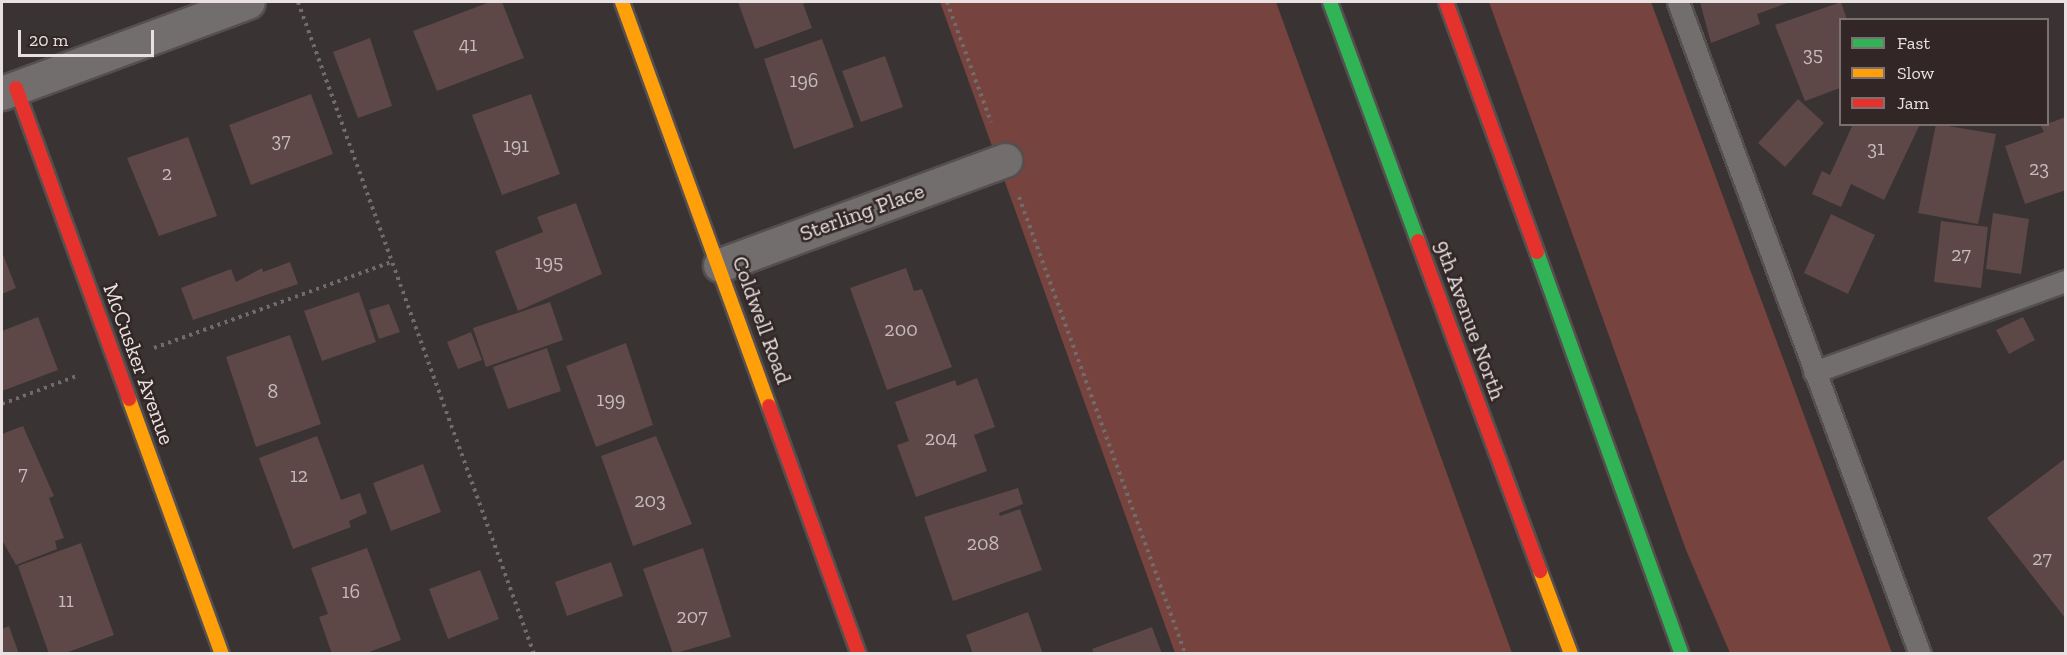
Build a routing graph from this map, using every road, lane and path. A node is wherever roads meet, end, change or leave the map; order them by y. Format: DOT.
graph roads {
  1 [pos="248,2"];
  2 [pos="298,2"];
  3 [pos="622,2"];
  4 [pos="947,2"];
  5 [pos="1330,2"];
  6 [pos="1446,2"];
  7 [pos="1678,2"];
  8 [pos="9,91"];
  9 [pos="1005,160"];
  10 [pos="391,262"];
  11 [pos="720,265"];
  12 [pos="2066,281"];
  13 [pos="116,362"];
  14 [pos="1814,372"];
  15 [pos="2,404"];
  16 [pos="222,654"];
  17 [pos="534,654"];
  18 [pos="859,654"];
  19 [pos="1185,654"];
  20 [pos="1571,654"];
  21 [pos="1682,654"];
  22 [pos="1920,654"];
  1 -- 8 [label="street"];
  2 -- 10 [label="path"];
  3 -- 11 [label="main road, Coldwell Road"];
  4 -- 9 [label="path"];
  5 -- 20 [label="main road, 9th Avenue North"];
  6 -- 21 [label="main road"];
  7 -- 14 [label="lane"];
  8 -- 13 [label="main road, McCusker Avenue"];
  9 -- 11 [label="street, Sterling Place"];
  9 -- 19 [label="path"];
  10 -- 13 [label="path"];
  10 -- 17 [label="path"];
  11 -- 18 [label="main road, Coldwell Road"];
  12 -- 14 [label="lane"];
  13 -- 15 [label="path"];
  13 -- 16 [label="main road, McCusker Avenue"];
  14 -- 22 [label="lane"];
}
